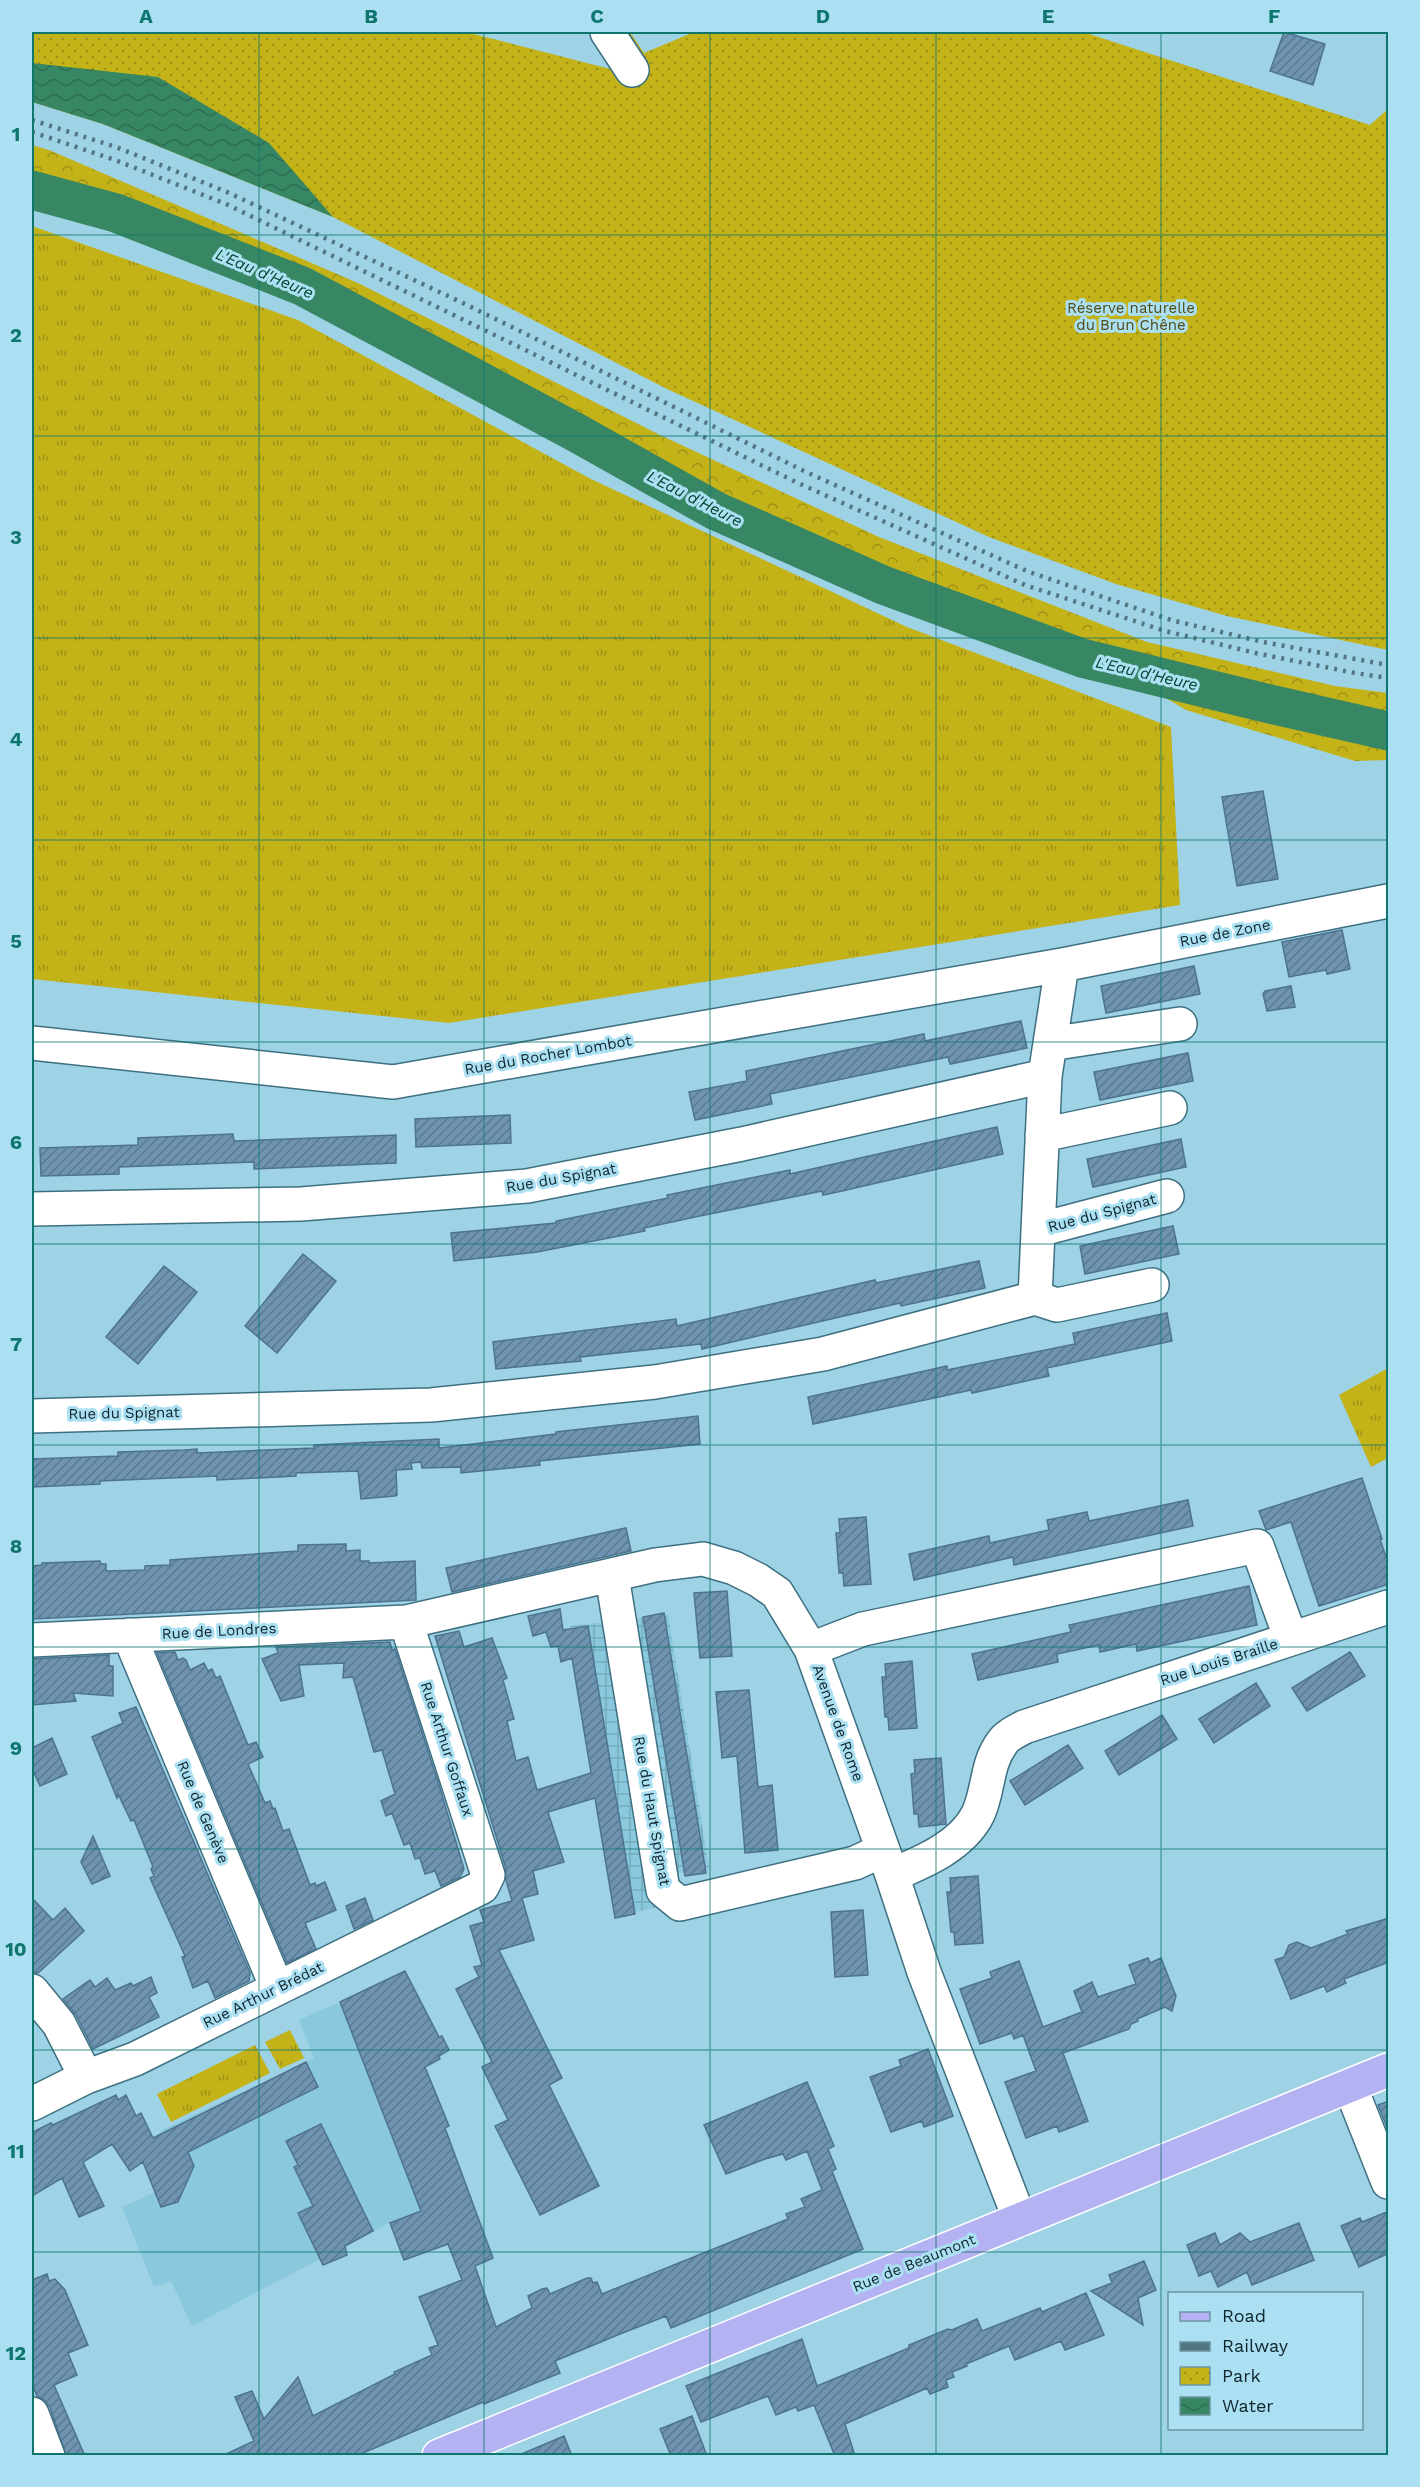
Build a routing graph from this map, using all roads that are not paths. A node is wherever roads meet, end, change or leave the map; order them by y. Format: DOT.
graph roads {
  1 [pos="607,32"];
  2 [pos="632,70"];
  3 [pos="1389,901"];
  4 [pos="1062,965"];
  5 [pos="1180,1024"];
  6 [pos="32,1043"];
  7 [pos="1050,1044"];
  8 [pos="1045,1076"];
  9 [pos="1170,1108"];
  10 [pos="1042,1135"];
  11 [pos="1167,1196"];
  12 [pos="32,1209"];
  13 [pos="1038,1230"];
  14 [pos="1152,1285"];
  15 [pos="1035,1298"];
  16 [pos="32,1416"];
  17 [pos="612,1576"];
  18 [pos="1389,1607"];
  19 [pos="406,1622"];
  20 [pos="129,1635"];
  21 [pos="1291,1639"];
  22 [pos="32,1640"];
  23 [pos="811,1649"];
  24 [pos="887,1862"];
  25 [pos="488,1875"];
  26 [pos="277,1988"];
  27 [pos="32,1991"];
  28 [pos="1389,2070"];
  29 [pos="86,2077"];
  30 [pos="1350,2086"];
  31 [pos="32,2104"];
  32 [pos="1389,2182"];
  33 [pos="1020,2220"];
  34 [pos="32,2414"];
  35 [pos="48,2456"];
  36 [pos="439,2456"];
  1 -- 2 [label="street"];
  3 -- 4 [label="street, Rue de Zone"];
  4 -- 6 [label="street, Rue du Rocher Lombot"];
  4 -- 7 [label="street, Rue du Spignat"];
  5 -- 7 [label="street"];
  7 -- 8 [label="street, Rue du Spignat"];
  8 -- 10 [label="street, Rue du Spignat"];
  8 -- 12 [label="street, Rue du Spignat"];
  9 -- 10 [label="street"];
  10 -- 13 [label="street, Rue du Spignat"];
  11 -- 13 [label="street, Rue du Spignat"];
  13 -- 15 [label="street, Rue du Spignat"];
  14 -- 15 [label="street, Rue du Spignat"];
  15 -- 16 [label="street, Rue du Spignat"];
  17 -- 19 [label="street, Avenue de Rome"];
  17 -- 23 [label="street, Avenue de Rome"];
  17 -- 24 [label="street, Rue du Haut Spignat"];
  18 -- 21 [label="street"];
  19 -- 20 [label="street, Rue de Londres"];
  19 -- 25 [label="street, Rue Arthur Goffaux"];
  20 -- 22 [label="street, Rue de Londres"];
  20 -- 26 [label="street, Rue de Genève"];
  21 -- 23 [label="street, Rue Louis Braille"];
  21 -- 24 [label="street, Rue Louis Braille"];
  23 -- 24 [label="street, Avenue de Rome"];
  24 -- 33 [label="street, Avenue de Rome"];
  25 -- 26 [label="street, Rue Arthur Brédat"];
  26 -- 29 [label="street, Rue Arthur Brédat"];
  27 -- 29 [label="street"];
  28 -- 30 [label="main road, Rue de Beaumont"];
  29 -- 31 [label="street, Rue Arthur Brédat"];
  30 -- 32 [label="street"];
  30 -- 33 [label="main road, Rue de Beaumont"];
  33 -- 36 [label="main road, Rue de Beaumont"];
  34 -- 35 [label="street"];
}
